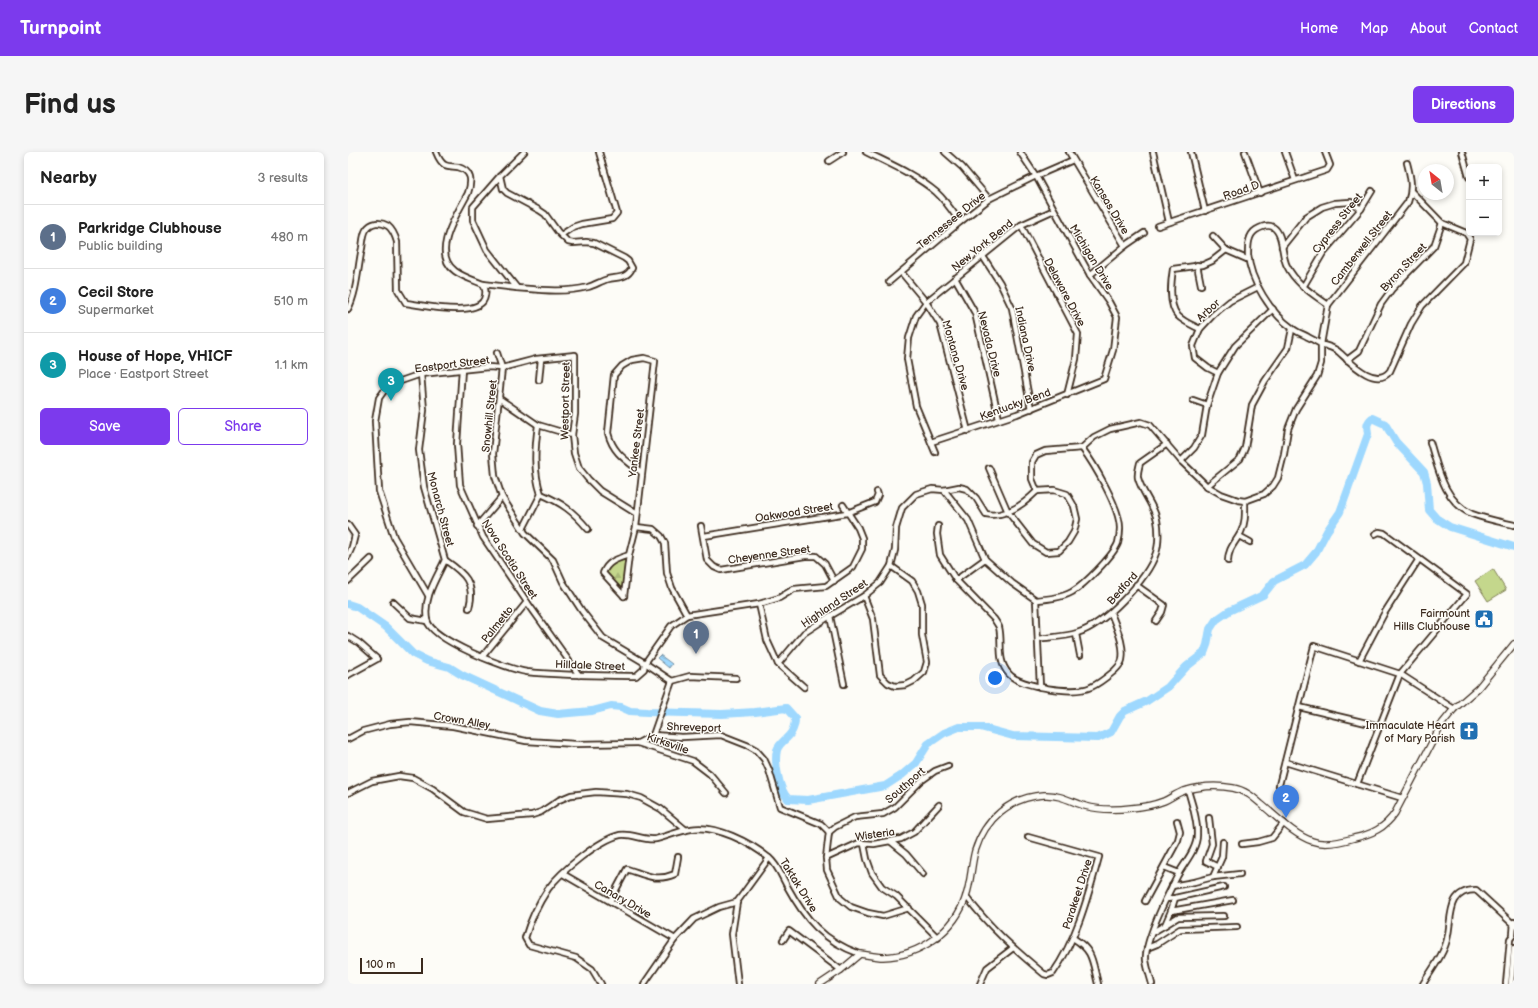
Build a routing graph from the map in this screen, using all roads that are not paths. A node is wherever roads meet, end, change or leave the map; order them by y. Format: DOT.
graph roads {
  1 [pos="436,152"];
  2 [pos="524,152"];
  3 [pos="599,152"];
  4 [pos="843,152"];
  5 [pos="866,152"];
  6 [pos="945,152"];
  7 [pos="1020,152"];
  8 [pos="1069,152"];
  9 [pos="1153,152"];
  10 [pos="1191,152"];
  11 [pos="1245,152"];
  12 [pos="1285,152"];
  13 [pos="1325,152"];
  14 [pos="1462,152"];
  15 [pos="1073,160"];
  16 [pos="829,161"];
  17 [pos="1407,163"];
  18 [pos="1466,166"];
  19 [pos="500,176"];
  20 [pos="1036,176"];
  21 [pos="1295,180"];
  22 [pos="1372,191"];
  23 [pos="1412,192"];
  24 [pos="1260,193"];
  25 [pos="989,199"];
  26 [pos="1361,209"];
  27 [pos="1054,210"];
  28 [pos="1205,211"];
  29 [pos="960,222"];
  30 [pos="1169,222"];
  31 [pos="1442,223"];
  32 [pos="1020,225"];
  33 [pos="1158,226"];
  34 [pos="1143,234"];
  35 [pos="561,235"];
  36 [pos="1213,236"];
  37 [pos="1125,246"];
  38 [pos="1282,247"];
  39 [pos="1226,250"];
  40 [pos="982,255"];
  41 [pos="1248,260"];
  42 [pos="1197,265"];
  43 [pos="901,272"];
  44 [pos="1090,275"];
  45 [pos="955,278"];
  46 [pos="889,282"];
  47 [pos="483,284"];
  48 [pos="1201,285"];
  49 [pos="1258,287"];
  50 [pos="1303,287"];
  51 [pos="517,288"];
  52 [pos="926,302"];
  53 [pos="1328,305"];
  54 [pos="348,309"];
  55 [pos="1273,309"];
  56 [pos="1200,329"];
  57 [pos="1292,329"];
  58 [pos="1321,344"];
  59 [pos="497,353"];
  60 [pos="575,355"];
  61 [pos="541,359"];
  62 [pos="1347,360"];
  63 [pos="502,368"];
  64 [pos="462,369"];
  65 [pos="1218,373"];
  66 [pos="421,374"];
  67 [pos="1104,379"];
  68 [pos="539,380"];
  69 [pos="1067,395"];
  70 [pos="500,399"];
  71 [pos="1193,400"];
  72 [pos="1206,405"];
  73 [pos="1031,409"];
  74 [pos="999,419"];
  75 [pos="538,425"];
  76 [pos="968,431"];
  77 [pos="572,435"];
  78 [pos="931,442"];
  79 [pos="1430,442"];
  80 [pos="1167,444"];
  81 [pos="1082,448"];
  82 [pos="935,452"];
  83 [pos="1181,461"];
  84 [pos="989,468"];
  85 [pos="641,472"];
  86 [pos="1207,486"];
  87 [pos="944,490"];
  88 [pos="1037,491"];
  89 [pos="877,492"];
  90 [pos="541,494"];
  91 [pos="502,497"];
  92 [pos="1245,501"];
  93 [pos="843,505"];
  94 [pos="1008,512"];
  95 [pos="847,513"];
  96 [pos="637,514"];
  97 [pos="348,525"];
  98 [pos="1514,525"];
  99 [pos="477,526"];
  100 [pos="701,526"];
  101 [pos="938,526"];
  102 [pos="636,527"];
  103 [pos="523,529"];
  104 [pos="588,529"];
  105 [pos="1375,534"];
  106 [pos="704,536"];
  107 [pos="1239,536"];
  108 [pos="1250,542"];
  109 [pos="629,555"];
  110 [pos="348,556"];
  111 [pos="371,559"];
  112 [pos="986,559"];
  113 [pos="1419,559"];
  114 [pos="445,560"];
  115 [pos="1228,560"];
  116 [pos="891,566"];
  117 [pos="956,580"];
  118 [pos="348,581"];
  119 [pos="834,581"];
  120 [pos="1136,585"];
  121 [pos="428,595"];
  122 [pos="864,596"];
  123 [pos="1036,600"];
  124 [pos="393,602"];
  125 [pos="527,602"];
  126 [pos="759,604"];
  127 [pos="469,608"];
  128 [pos="1111,612"];
  129 [pos="687,614"];
  130 [pos="830,616"];
  131 [pos="427,621"];
  132 [pos="1156,622"];
  133 [pos="1076,634"];
  134 [pos="348,636"];
  135 [pos="1038,639"];
  136 [pos="1514,644"];
  137 [pos="1080,655"];
  138 [pos="482,657"];
  139 [pos="1359,661"];
  140 [pos="645,663"];
  141 [pos="778,664"];
  142 [pos="1400,674"];
  143 [pos="348,675"];
  144 [pos="579,675"];
  145 [pos="736,678"];
  146 [pos="672,681"];
  147 [pos="844,684"];
  148 [pos="804,687"];
  149 [pos="1040,687"];
  150 [pos="1299,707"];
  151 [pos="1454,709"];
  152 [pos="1379,726"];
  153 [pos="653,735"];
  154 [pos="348,739"];
  155 [pos="638,742"];
  156 [pos="1285,762"];
  157 [pos="948,766"];
  158 [pos="1357,784"];
  159 [pos="1279,785"];
  160 [pos="1188,790"];
  161 [pos="348,793"];
  162 [pos="726,793"];
  163 [pos="1402,798"];
  164 [pos="939,805"];
  165 [pos="1209,818"];
  166 [pos="1177,821"];
  167 [pos="1284,824"];
  168 [pos="686,830"];
  169 [pos="829,832"];
  170 [pos="1028,836"];
  171 [pos="890,841"];
  172 [pos="1223,842"];
  173 [pos="864,844"];
  174 [pos="1242,844"];
  175 [pos="678,857"];
  176 [pos="769,858"];
  177 [pos="826,858"];
  178 [pos="1164,867"];
  179 [pos="1218,867"];
  180 [pos="1179,873"];
  181 [pos="563,874"];
  182 [pos="923,874"];
  183 [pos="1240,874"];
  184 [pos="1213,877"];
  185 [pos="1172,886"];
  186 [pos="1224,887"];
  187 [pos="966,896"];
  188 [pos="1175,898"];
  189 [pos="1166,899"];
  190 [pos="1233,900"];
  191 [pos="1145,901"];
  192 [pos="610,902"];
  193 [pos="737,902"];
  194 [pos="721,906"];
  195 [pos="909,908"];
  196 [pos="1171,911"];
  197 [pos="735,912"];
  198 [pos="1224,916"];
  199 [pos="1514,923"];
  200 [pos="1165,925"];
  201 [pos="1237,927"];
  202 [pos="1152,932"];
  203 [pos="1513,936"];
  204 [pos="938,938"];
  205 [pos="1073,938"];
  206 [pos="675,939"];
  207 [pos="783,940"];
  208 [pos="1013,948"];
  209 [pos="1147,948"];
  210 [pos="1514,948"];
  211 [pos="860,954"];
  212 [pos="841,970"];
  213 [pos="601,984"];
  214 [pos="644,984"];
  215 [pos="738,984"];
  216 [pos="820,984"];
  217 [pos="980,984"];
  218 [pos="1098,984"];
  219 [pos="1152,984"];
  220 [pos="1423,984"];
  221 [pos="1506,984"];
  222 [pos="1511,984"];
  1 -- 47 [label="street"];
  2 -- 19 [label="street"];
  3 -- 35 [label="street"];
  4 -- 16 [label="street"];
  5 -- 29 [label="street"];
  6 -- 25 [label="street"];
  7 -- 20 [label="street, Michigan Drive"];
  8 -- 15 [label="street, Kansas Drive"];
  9 -- 30 [label="street"];
  10 -- 28 [label="street"];
  11 -- 24 [label="street"];
  12 -- 21 [label="street"];
  13 -- 21 [label="street, Road D"];
  14 -- 18 [label="street"];
  15 -- 20 [label="street, Tennessee Drive"];
  15 -- 37 [label="street, Kansas Drive"];
  17 -- 23 [label="street"];
  19 -- 35 [label="street"];
  19 -- 51 [label="street"];
  20 -- 25 [label="street, Tennessee Drive"];
  20 -- 27 [label="street, Michigan Drive"];
  21 -- 24 [label="street, Road D"];
  22 -- 26 [label="street, Cypress Street"];
  23 -- 31 [label="street"];
  23 -- 53 [label="street, Camberwell Street"];
  24 -- 28 [label="street, Road D"];
  25 -- 29 [label="street, Tennessee Drive"];
  26 -- 38 [label="street"];
  26 -- 50 [label="street, Cypress Street"];
  27 -- 32 [label="street, New York Bend"];
  27 -- 44 [label="street, Michigan Drive"];
  28 -- 30 [label="street, Road D"];
  29 -- 43 [label="street, Tennessee Drive"];
  30 -- 33 [label="street, Road D"];
  31 -- 62 [label="street, Byron Street"];
  31 -- 62 [label="street"];
  32 -- 40 [label="street, New York Bend"];
  32 -- 69 [label="street, Delaware Drive"];
  34 -- 37 [label="street"];
  35 -- 51 [label="street"];
  36 -- 39 [label="street"];
  37 -- 44 [label="street"];
  38 -- 41 [label="street"];
  38 -- 50 [label="street"];
  39 -- 41 [label="street"];
  39 -- 42 [label="street"];
  40 -- 45 [label="street, New York Bend"];
  40 -- 73 [label="street, Indiana Drive"];
  41 -- 49 [label="street"];
  42 -- 48 [label="street"];
  42 -- 56 [label="street"];
  43 -- 46 [label="street, Tennessee Drive"];
  43 -- 52 [label="street, Montana Drive"];
  44 -- 67 [label="street, Michigan Drive"];
  45 -- 52 [label="street, New York Bend"];
  45 -- 74 [label="street, Nevada Drive"];
  47 -- 51 [label="street"];
  47 -- 54 [label="street"];
  49 -- 55 [label="street"];
  49 -- 56 [label="street, Arbor"];
  50 -- 53 [label="street"];
  52 -- 76 [label="street, Montana Drive"];
  52 -- 78 [label="street"];
  53 -- 58 [label="street, Camberwell Street"];
  55 -- 57 [label="street"];
  55 -- 65 [label="street"];
  56 -- 65 [label="street, Arbor"];
  57 -- 58 [label="street"];
  57 -- 86 [label="street"];
  58 -- 62 [label="street"];
  58 -- 92 [label="street, Camberwell Street"];
  59 -- 63 [label="street, Snowhill Street"];
  60 -- 61 [label="street, Eastport Street"];
  60 -- 77 [label="street, Westport Street"];
  61 -- 63 [label="street, Eastport Street"];
  61 -- 68 [label="street"];
  63 -- 64 [label="street, Eastport Street"];
  63 -- 70 [label="street, Snowhill Street"];
  64 -- 66 [label="street, Eastport Street"];
  64 -- 99 [label="street, Nova Scotia Street"];
  65 -- 72 [label="street"];
  66 -- 114 [label="street, Monarch Street"];
  66 -- 121 [label="street, Eastport Street"];
  67 -- 69 [label="street, Kentucky Bend"];
  69 -- 73 [label="street, Kentucky Bend"];
  70 -- 75 [label="street"];
  70 -- 91 [label="street, Snowhill Street"];
  71 -- 72 [label="street"];
  72 -- 83 [label="street"];
  73 -- 74 [label="street, Kentucky Bend"];
  74 -- 76 [label="street, Kentucky Bend"];
  75 -- 77 [label="street"];
  75 -- 90 [label="street"];
  76 -- 78 [label="street, Kentucky Bend"];
  77 -- 96 [label="street, Westport Street"];
  78 -- 82 [label="street"];
  79 -- 98 [label="street"];
  80 -- 81 [label="street"];
  80 -- 83 [label="street"];
  80 -- 120 [label="street, Bedford"];
  81 -- 88 [label="street"];
  81 -- 123 [label="street"];
  83 -- 86 [label="street"];
  84 -- 94 [label="street"];
  85 -- 85 [label="street, Yankee Street"];
  85 -- 96 [label="street, Yankee Street"];
  86 -- 92 [label="street"];
  87 -- 94 [label="street, Highland Street"];
  87 -- 112 [label="street"];
  87 -- 116 [label="street, Highland Street"];
  88 -- 94 [label="street"];
  88 -- 94 [label="street"];
  89 -- 95 [label="street, Oakwood Street"];
  90 -- 103 [label="street"];
  90 -- 104 [label="street"];
  91 -- 99 [label="street"];
  91 -- 103 [label="street, Snowhill Street"];
  92 -- 107 [label="street"];
  93 -- 95 [label="street, Hilldale Street"];
  95 -- 106 [label="street, Oakwood Street"];
  95 -- 119 [label="street, Hilldale Street"];
  96 -- 102 [label="street, Yankee Street"];
  97 -- 110 [label="street"];
  99 -- 125 [label="street, Nova Scotia Street"];
  100 -- 106 [label="street, Cheyenne Street"];
  101 -- 117 [label="street"];
  102 -- 109 [label="street, Yankee Street"];
  102 -- 129 [label="street"];
  103 -- 140 [label="street, Snowhill Street"];
  105 -- 113 [label="street"];
  106 -- 119 [label="street, Cheyenne Street"];
  107 -- 108 [label="street"];
  107 -- 115 [label="street"];
  109 -- 109 [label="street, Yankee Street"];
  111 -- 118 [label="street"];
  112 -- 117 [label="street"];
  112 -- 123 [label="street"];
  113 -- 139 [label="street"];
  113 -- 142 [label="street"];
  114 -- 121 [label="street, Monarch Street"];
  114 -- 127 [label="street"];
  116 -- 122 [label="street, Highland Street"];
  116 -- 122 [label="street"];
  117 -- 149 [label="street"];
  119 -- 126 [label="street, Hilldale Street"];
  120 -- 128 [label="street, Bedford"];
  120 -- 132 [label="street"];
  121 -- 131 [label="street, Monarch Street"];
  122 -- 130 [label="street, Highland Street"];
  123 -- 135 [label="street"];
  124 -- 131 [label="street"];
  125 -- 138 [label="street, Palmetto"];
  125 -- 144 [label="street, Nova Scotia Street"];
  126 -- 129 [label="street, Hilldale Street"];
  126 -- 141 [label="street"];
  128 -- 133 [label="street, Bedford"];
  128 -- 149 [label="street"];
  129 -- 140 [label="street, Hilldale Street"];
  130 -- 141 [label="street, Highland Street"];
  130 -- 147 [label="street"];
  131 -- 138 [label="street, Hilldale Street"];
  133 -- 135 [label="street, Bedford"];
  133 -- 137 [label="street"];
  134 -- 143 [label="street"];
  135 -- 149 [label="street"];
  136 -- 151 [label="street, Taktak Drive"];
  138 -- 144 [label="street, Hilldale Street"];
  139 -- 142 [label="street"];
  139 -- 150 [label="street"];
  140 -- 144 [label="street, Hilldale Street"];
  140 -- 146 [label="street, Snowhill Street"];
  141 -- 148 [label="street"];
  142 -- 151 [label="street"];
  142 -- 152 [label="street"];
  145 -- 146 [label="street"];
  146 -- 153 [label="street"];
  150 -- 152 [label="street"];
  150 -- 156 [label="street"];
  151 -- 163 [label="street, Taktak Drive"];
  152 -- 158 [label="street"];
  153 -- 155 [label="street"];
  153 -- 169 [label="street, Shreveport"];
  154 -- 155 [label="street, Crown Alley"];
  155 -- 162 [label="street, Kirksville"];
  156 -- 158 [label="street"];
  156 -- 159 [label="street"];
  157 -- 169 [label="street, Southport"];
  158 -- 163 [label="street"];
  160 -- 167 [label="street, Taktak Drive"];
  160 -- 180 [label="street"];
  160 -- 187 [label="street, Taktak Drive"];
  161 -- 168 [label="street"];
  163 -- 167 [label="street, Taktak Drive"];
  164 -- 171 [label="street, Wisteria"];
  165 -- 179 [label="street"];
  166 -- 178 [label="street"];
  167 -- 174 [label="street"];
  168 -- 176 [label="street, Taktak Drive"];
  168 -- 181 [label="street, Taktak Drive"];
  169 -- 177 [label="street"];
  170 -- 205 [label="street, Parakeet Drive"];
  171 -- 173 [label="street, Wisteria"];
  171 -- 182 [label="street"];
  172 -- 179 [label="street"];
  173 -- 177 [label="street, Wisteria"];
  173 -- 195 [label="street"];
  175 -- 192 [label="street"];
  176 -- 193 [label="street"];
  176 -- 211 [label="street, Taktak Drive"];
  177 -- 195 [label="street"];
  178 -- 180 [label="street"];
  178 -- 191 [label="street"];
  179 -- 184 [label="street"];
  180 -- 185 [label="street"];
  181 -- 192 [label="street, Canary Drive"];
  181 -- 213 [label="street, Taktak Drive"];
  183 -- 184 [label="street"];
  184 -- 185 [label="street"];
  185 -- 189 [label="street"];
  186 -- 188 [label="street"];
  187 -- 204 [label="street, Taktak Drive"];
  187 -- 208 [label="street"];
  188 -- 189 [label="street"];
  188 -- 196 [label="street"];
  189 -- 202 [label="street"];
  190 -- 196 [label="street"];
  192 -- 206 [label="street, Canary Drive"];
  193 -- 194 [label="street"];
  193 -- 197 [label="street"];
  194 -- 197 [label="street"];
  194 -- 206 [label="street"];
  195 -- 204 [label="street"];
  196 -- 200 [label="street"];
  197 -- 215 [label="street"];
  198 -- 200 [label="street"];
  199 -- 203 [label="street"];
  199 -- 220 [label="street"];
  200 -- 202 [label="street"];
  201 -- 209 [label="street"];
  202 -- 209 [label="street"];
  203 -- 221 [label="street"];
  204 -- 211 [label="street, Taktak Drive"];
  205 -- 208 [label="street, Parakeet Drive"];
  205 -- 218 [label="street, Parakeet Drive"];
  206 -- 214 [label="street"];
  207 -- 212 [label="street"];
  208 -- 217 [label="street"];
  209 -- 219 [label="street"];
  210 -- 222 [label="street"];
  211 -- 212 [label="street"];
  212 -- 216 [label="street"];
}
